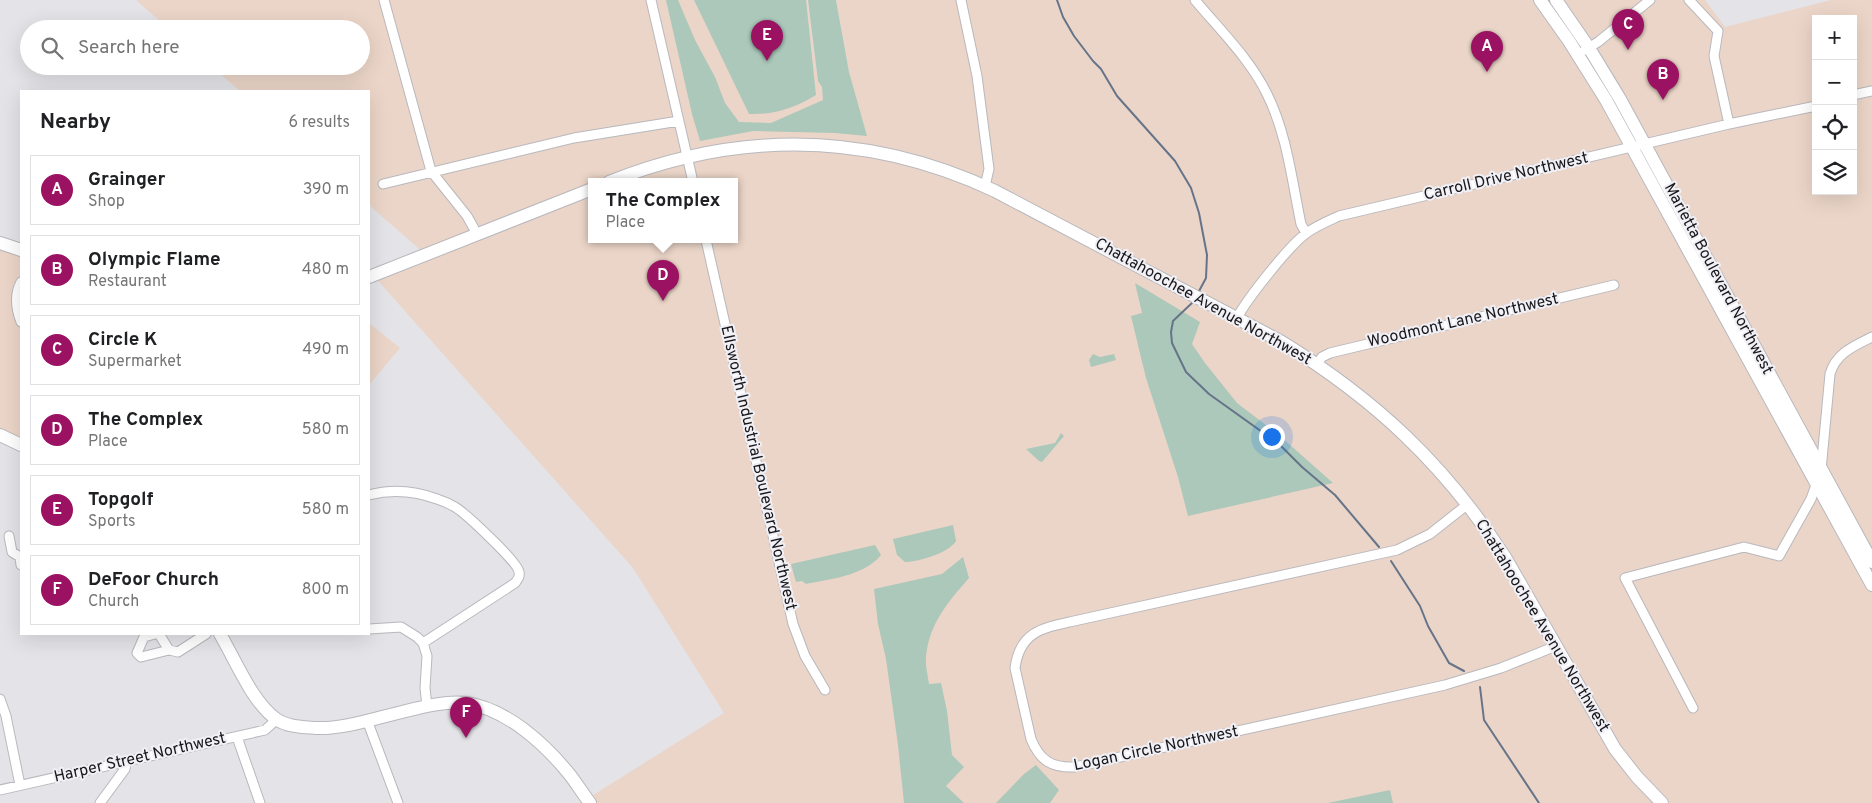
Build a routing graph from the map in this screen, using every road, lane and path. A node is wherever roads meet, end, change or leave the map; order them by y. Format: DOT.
graph roads {
  1 [pos="384,0"];
  2 [pos="651,0"];
  3 [pos="961,0"];
  4 [pos="1195,0"];
  5 [pos="1540,0"];
  6 [pos="1556,0"];
  7 [pos="1650,0"];
  8 [pos="1689,0"];
  9 [pos="1584,51"];
  10 [pos="1872,91"];
  11 [pos="1857,95"];
  12 [pos="1812,107"];
  13 [pos="679,121"];
  14 [pos="1729,124"];
  15 [pos="1638,145"];
  16 [pos="687,156"];
  17 [pos="431,171"];
  18 [pos="619,178"];
  19 [pos="692,178"];
  20 [pos="383,184"];
  21 [pos="985,186"];
  22 [pos="588,191"];
  23 [pos="1306,233"];
  24 [pos="477,234"];
  25 [pos="0,243"];
  26 [pos="707,243"];
  27 [pos="20,250"];
  28 [pos="370,277"];
  29 [pos="20,284"];
  30 [pos="1614,285"];
  31 [pos="20,318"];
  32 [pos="1237,318"];
  33 [pos="1872,337"];
  34 [pos="1317,364"];
  35 [pos="0,435"];
  36 [pos="20,445"];
  37 [pos="1821,469"];
  38 [pos="1817,484"];
  39 [pos="370,495"];
  40 [pos="1468,504"];
  41 [pos="9,536"];
  42 [pos="20,557"];
  43 [pos="1872,562"];
  44 [pos="1872,585"];
  45 [pos="370,629"];
  46 [pos="151,635"];
  47 [pos="160,635"];
  48 [pos="204,635"];
  49 [pos="221,635"];
  50 [pos="423,643"];
  51 [pos="1556,646"];
  52 [pos="169,650"];
  53 [pos="825,690"];
  54 [pos="0,699"];
  55 [pos="427,706"];
  56 [pos="1693,708"];
  57 [pos="276,720"];
  58 [pos="367,720"];
  59 [pos="237,737"];
  60 [pos="126,762"];
  61 [pos="20,785"];
  62 [pos="0,790"];
  63 [pos="100,803"];
  64 [pos="260,803"];
  65 [pos="398,803"];
  66 [pos="590,803"];
  67 [pos="1662,803"];
  1 -- 17 [label="street"];
  2 -- 13 [label="street"];
  3 -- 21 [label="street"];
  4 -- 23 [label="street"];
  5 -- 9 [label="street"];
  6 -- 9 [label="street"];
  7 -- 9 [label="street"];
  8 -- 14 [label="street"];
  9 -- 15 [label="street"];
  10 -- 11 [label="street"];
  12 -- 14 [label="street, Carroll Drive Northwest"];
  13 -- 16 [label="street"];
  13 -- 17 [label="street"];
  14 -- 15 [label="street, Carroll Drive Northwest"];
  15 -- 23 [label="street, Carroll Drive Northwest"];
  15 -- 37 [label="street, Marietta Boulevard Northwest"];
  15 -- 38 [label="street"];
  16 -- 18 [label="street, Chattahoochee Avenue Northwest"];
  16 -- 19 [label="street"];
  16 -- 21 [label="street, Chattahoochee Avenue Northwest"];
  17 -- 20 [label="street"];
  17 -- 24 [label="street"];
  21 -- 32 [label="street, Chattahoochee Avenue Northwest"];
  22 -- 24 [label="street"];
  23 -- 32 [label="street, Carroll Drive Northwest"];
  24 -- 28 [label="street"];
  25 -- 27 [label="street"];
  26 -- 53 [label="street, Ellsworth Industrial Boulevard Northwest"];
  29 -- 31 [label="street"];
  30 -- 34 [label="street, Woodmont Lane Northwest"];
  32 -- 34 [label="street, Chattahoochee Avenue Northwest"];
  33 -- 37 [label="street"];
  34 -- 40 [label="street, Chattahoochee Avenue Northwest"];
  35 -- 36 [label="street"];
  37 -- 38 [label="street"];
  37 -- 43 [label="street, Marietta Boulevard Northwest"];
  38 -- 44 [label="street"];
  38 -- 56 [label="street"];
  39 -- 50 [label="street"];
  40 -- 51 [label="street, Chattahoochee Avenue Northwest"];
  40 -- 51 [label="street, Logan Circle Northwest"];
  41 -- 42 [label="street"];
  45 -- 50 [label="street"];
  46 -- 52 [label="street"];
  47 -- 52 [label="street"];
  48 -- 52 [label="street"];
  49 -- 57 [label="street"];
  50 -- 55 [label="street"];
  51 -- 67 [label="street, Chattahoochee Avenue Northwest"];
  54 -- 61 [label="street"];
  55 -- 58 [label="street"];
  55 -- 66 [label="street"];
  57 -- 58 [label="street"];
  57 -- 59 [label="street, Harper Street Northwest"];
  58 -- 65 [label="street"];
  59 -- 60 [label="street, Harper Street Northwest"];
  59 -- 64 [label="street"];
  60 -- 61 [label="street, Harper Street Northwest"];
  60 -- 63 [label="street"];
  61 -- 62 [label="street, Harper Street Northwest"];
}
